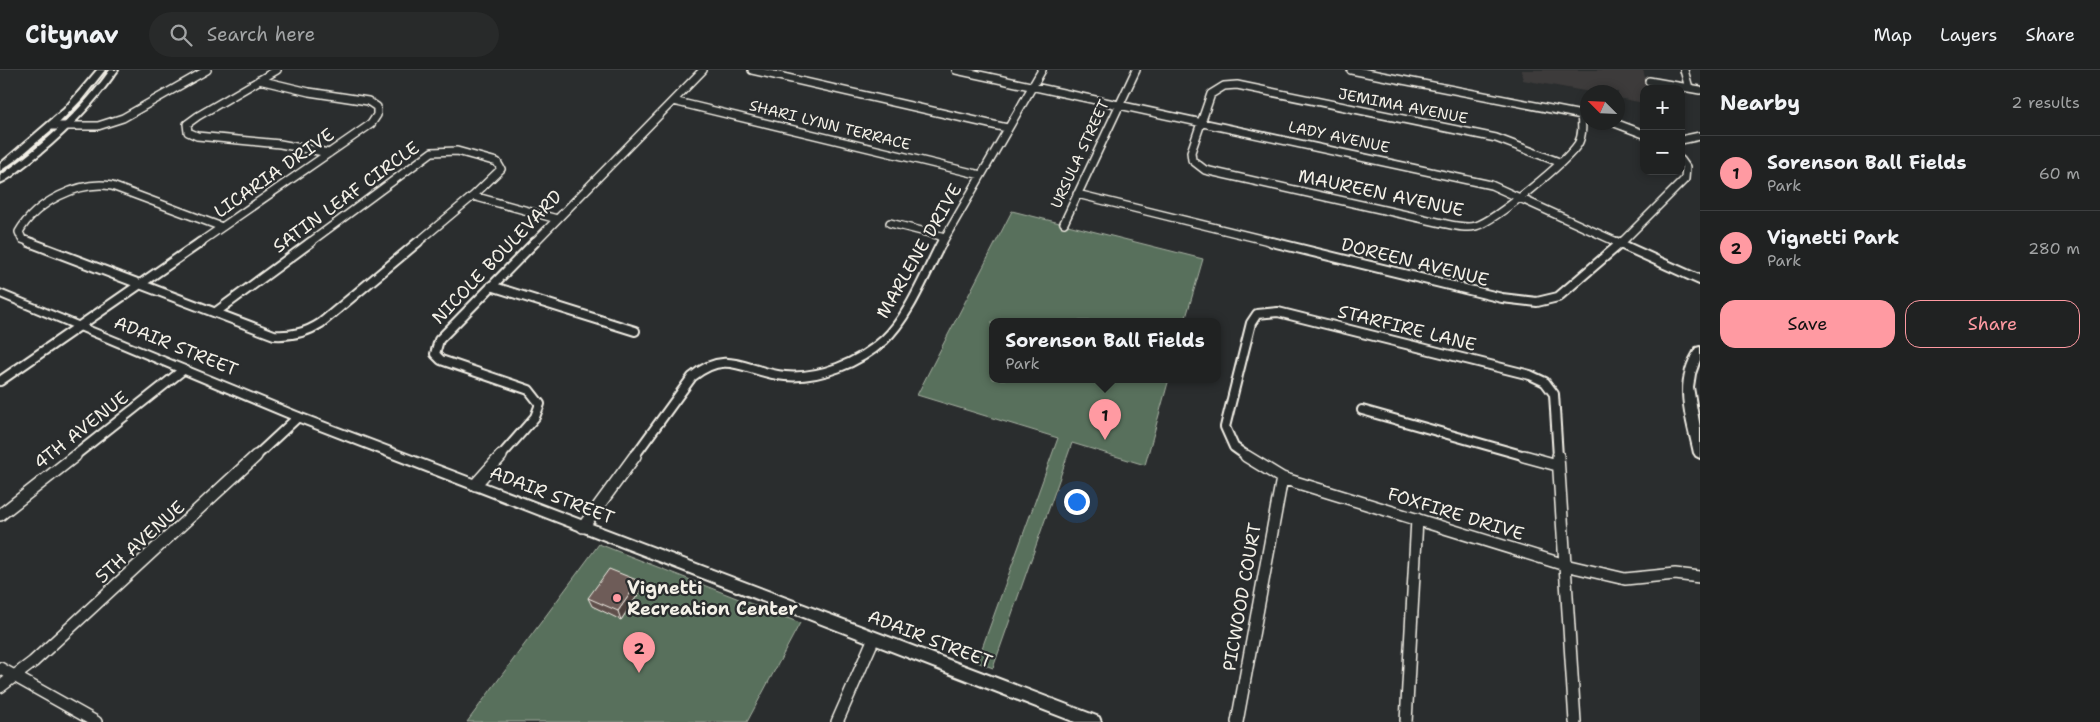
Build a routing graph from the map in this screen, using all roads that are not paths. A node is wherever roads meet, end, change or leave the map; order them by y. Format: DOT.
graph roads {
  1 [pos="101,70"];
  2 [pos="114,70"];
  3 [pos="207,70"];
  4 [pos="277,70"];
  5 [pos="703,70"];
  6 [pos="752,70"];
  7 [pos="956,70"];
  8 [pos="1042,70"];
  9 [pos="1136,70"];
  10 [pos="1351,70"];
  11 [pos="1402,70"];
  12 [pos="1684,70"];
  13 [pos="259,80"];
  14 [pos="1402,80"];
  15 [pos="1649,81"];
  16 [pos="1033,86"];
  17 [pos="1689,88"];
  18 [pos="1700,90"];
  19 [pos="673,101"];
  20 [pos="1118,104"];
  21 [pos="1580,114"];
  22 [pos="1202,122"];
  23 [pos="52,126"];
  24 [pos="65,127"];
  25 [pos="1625,127"];
  26 [pos="1007,128"];
  27 [pos="1582,130"];
  28 [pos="1640,132"];
  29 [pos="1700,136"];
  30 [pos="1685,139"];
  31 [pos="329,153"];
  32 [pos="1559,162"];
  33 [pos="1685,166"];
  34 [pos="0,168"];
  35 [pos="981,175"];
  36 [pos="0,180"];
  37 [pos="1077,194"];
  38 [pos="473,196"];
  39 [pos="1520,197"];
  40 [pos="557,219"];
  41 [pos="1064,223"];
  42 [pos="890,224"];
  43 [pos="222,227"];
  44 [pos="945,237"];
  45 [pos="1621,243"];
  46 [pos="1700,280"];
  47 [pos="140,284"];
  48 [pos="491,286"];
  49 [pos="0,293"];
  50 [pos="216,312"];
  51 [pos="1252,323"];
  52 [pos="79,326"];
  53 [pos="635,331"];
  54 [pos="289,337"];
  55 [pos="1700,350"];
  56 [pos="183,370"];
  57 [pos="0,381"];
  58 [pos="1554,394"];
  59 [pos="1362,410"];
  60 [pos="298,417"];
  61 [pos="1700,453"];
  62 [pos="1558,465"];
  63 [pos="1282,478"];
  64 [pos="475,485"];
  65 [pos="0,515"];
  66 [pos="1417,518"];
  67 [pos="584,527"];
  68 [pos="1566,565"];
  69 [pos="1700,577"];
  70 [pos="874,638"];
  71 [pos="0,668"];
  72 [pos="15,676"];
  73 [pos="0,688"];
  74 [pos="96,722"];
  75 [pos="837,722"];
  76 [pos="1094,722"];
  77 [pos="1237,722"];
  78 [pos="1406,722"];
  79 [pos="1575,722"];
  1 -- 23 [label="street"];
  2 -- 24 [label="street"];
  3 -- 24 [label="street"];
  4 -- 13 [label="street"];
  5 -- 19 [label="street, NICOLE BOULEVARD"];
  6 -- 26 [label="street"];
  7 -- 16 [label="street, LADY AVENUE"];
  8 -- 16 [label="street, MARLENE DRIVE"];
  9 -- 20 [label="street, URSULA STREET"];
  10 -- 14 [label="street"];
  11 -- 14 [label="street"];
  12 -- 17 [label="street"];
  13 -- 31 [label="street, LICARIA DRIVE"];
  13 -- 31 [label="street"];
  14 -- 21 [label="street"];
  15 -- 17 [label="street"];
  16 -- 20 [label="street, LADY AVENUE"];
  16 -- 26 [label="street, MARLENE DRIVE"];
  17 -- 18 [label="street"];
  19 -- 35 [label="street, SHARI LYNN TERRACE"];
  19 -- 40 [label="street, NICOLE BOULEVARD"];
  20 -- 22 [label="street, LADY AVENUE"];
  20 -- 37 [label="street, URSULA STREET"];
  22 -- 32 [label="street, JEMIMA AVENUE"];
  22 -- 39 [label="street, LADY AVENUE"];
  22 -- 39 [label="street, MAUREEN AVENUE"];
  23 -- 24 [label="street"];
  23 -- 34 [label="street"];
  24 -- 36 [label="street"];
  25 -- 28 [label="street"];
  26 -- 35 [label="street, MARLENE DRIVE"];
  27 -- 32 [label="street, MAUREEN AVENUE"];
  29 -- 30 [label="street"];
  31 -- 43 [label="street, LICARIA DRIVE"];
  32 -- 39 [label="street, MAUREEN AVENUE"];
  33 -- 45 [label="street, DOREEN AVENUE"];
  35 -- 44 [label="street, MARLENE DRIVE"];
  37 -- 41 [label="street, URSULA STREET"];
  37 -- 45 [label="street, DOREEN AVENUE"];
  38 -- 40 [label="street"];
  38 -- 50 [label="street, SATIN LEAF CIRCLE"];
  38 -- 54 [label="street, SATIN LEAF CIRCLE"];
  39 -- 45 [label="street, LADY AVENUE"];
  40 -- 48 [label="street, NICOLE BOULEVARD"];
  42 -- 44 [label="street"];
  43 -- 47 [label="street, LICARIA DRIVE"];
  43 -- 47 [label="street"];
  44 -- 67 [label="street, MARLENE DRIVE"];
  45 -- 46 [label="street, LADY AVENUE"];
  47 -- 50 [label="street"];
  47 -- 52 [label="street, LICARIA DRIVE"];
  48 -- 53 [label="street"];
  48 -- 64 [label="street, NICOLE BOULEVARD"];
  49 -- 52 [label="street, ADAIR STREET"];
  50 -- 54 [label="street"];
  51 -- 58 [label="street, STARFIRE LANE"];
  51 -- 63 [label="street, FOXFIRE DRIVE"];
  52 -- 56 [label="street, ADAIR STREET"];
  52 -- 57 [label="street, LICARIA DRIVE"];
  55 -- 61 [label="street"];
  56 -- 60 [label="street, ADAIR STREET"];
  56 -- 65 [label="street, 4TH AVENUE"];
  58 -- 62 [label="street"];
  59 -- 62 [label="street"];
  60 -- 64 [label="street, ADAIR STREET"];
  60 -- 72 [label="street, 5TH AVENUE"];
  62 -- 68 [label="street"];
  63 -- 66 [label="street, FOXFIRE DRIVE"];
  63 -- 77 [label="street, PICWOOD COURT"];
  64 -- 67 [label="street, ADAIR STREET"];
  66 -- 68 [label="street, FOXFIRE DRIVE"];
  66 -- 78 [label="street"];
  67 -- 70 [label="street, ADAIR STREET"];
  68 -- 69 [label="street, FOXFIRE DRIVE"];
  68 -- 79 [label="street"];
  70 -- 75 [label="street"];
  70 -- 76 [label="street, ADAIR STREET"];
  71 -- 72 [label="street"];
  72 -- 73 [label="street, 5TH AVENUE"];
  72 -- 74 [label="street"];
}
